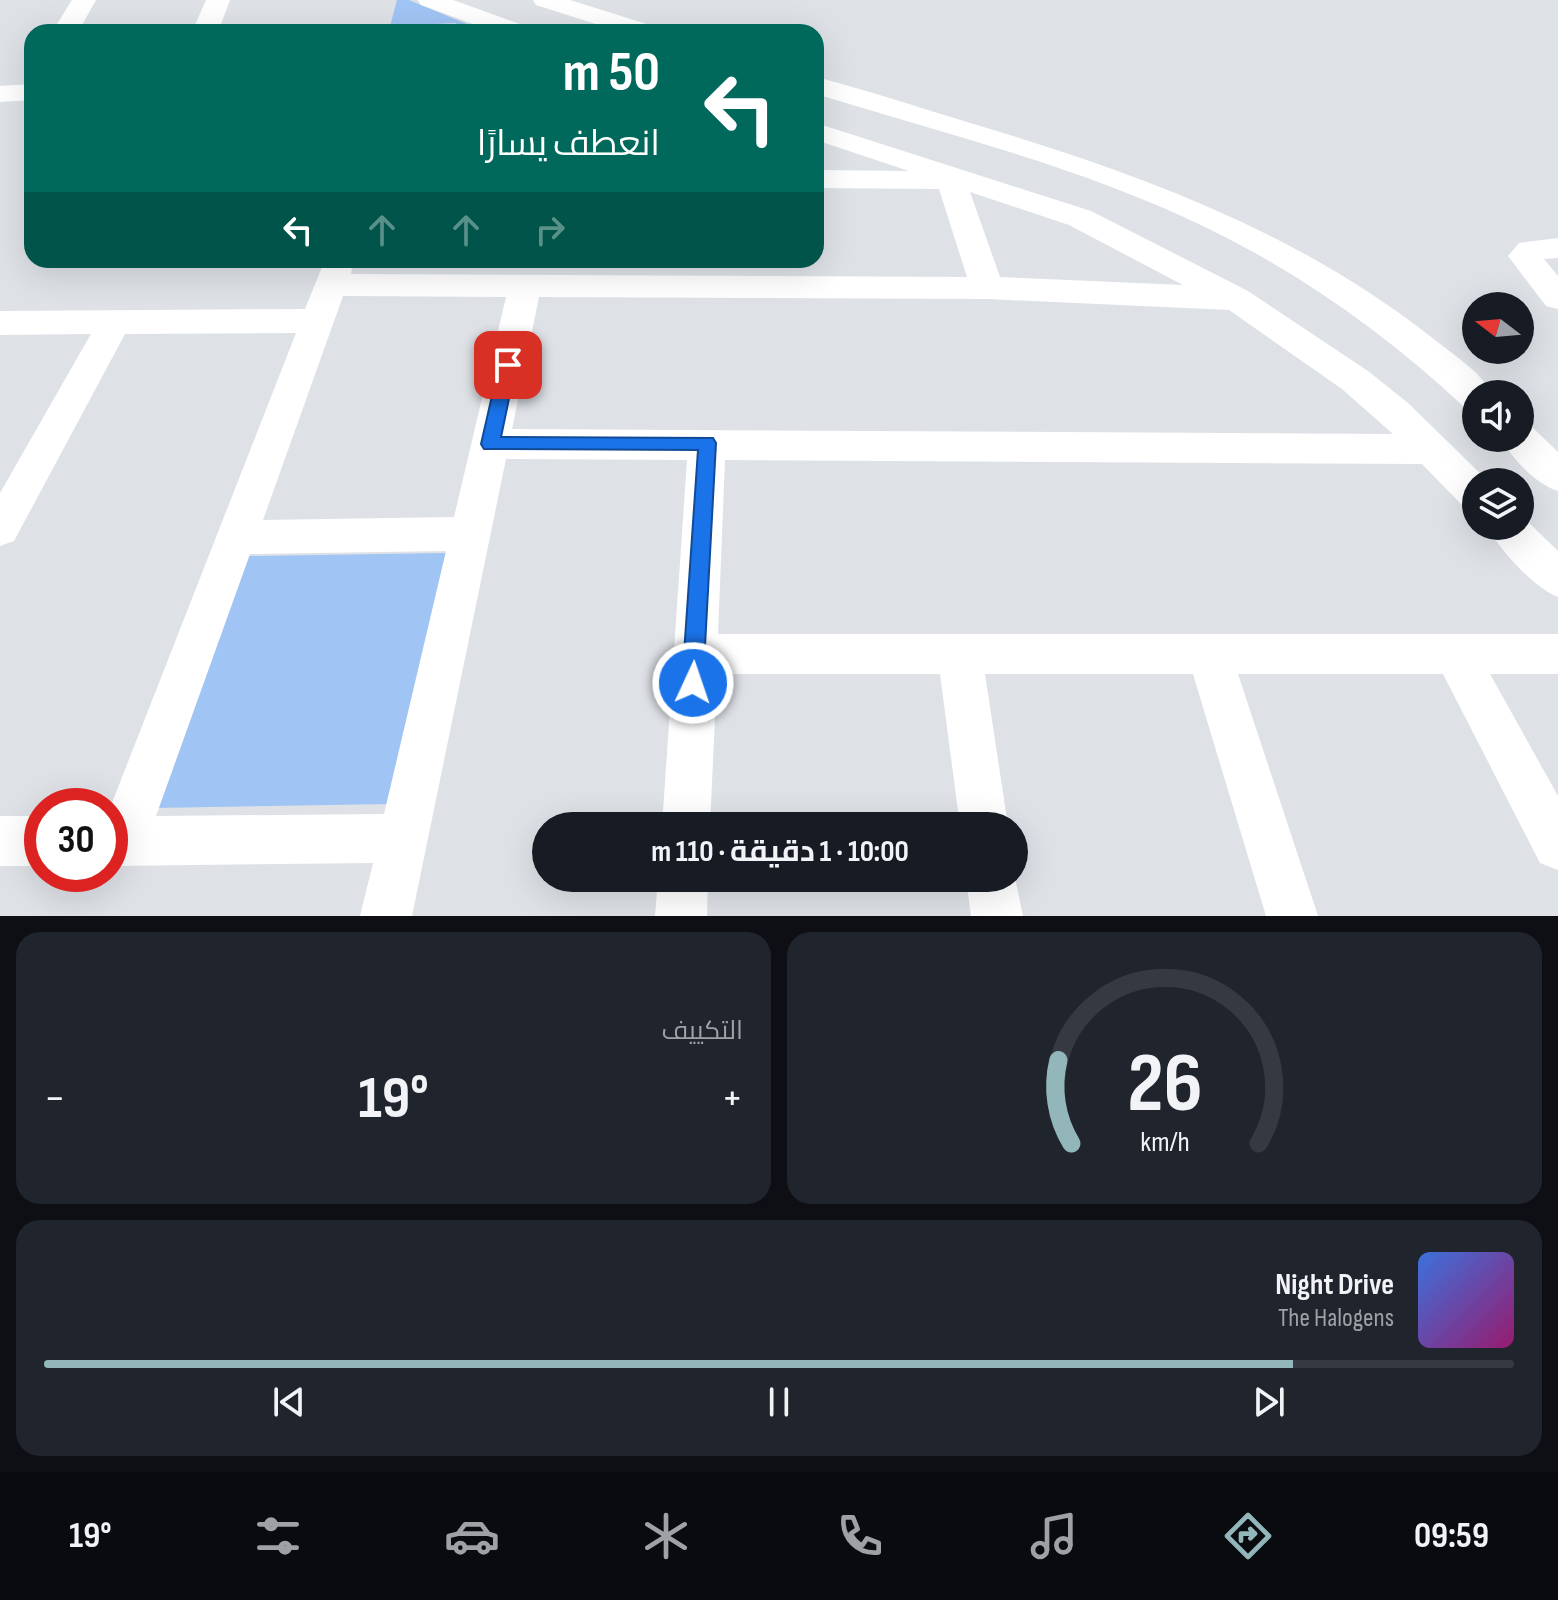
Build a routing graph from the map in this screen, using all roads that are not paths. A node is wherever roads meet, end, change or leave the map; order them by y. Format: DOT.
graph roads {
  1 [pos="84,0"];
  2 [pos="218,0"];
  3 [pos="224,0"];
  4 [pos="430,0"];
  5 [pos="545,0"];
  6 [pos="70,24"];
  7 [pos="208,24"];
  8 [pos="497,24"];
  9 [pos="610,24"];
  10 [pos="824,87"];
  11 [pos="24,92"];
  12 [pos="0,94"];
  13 [pos="824,134"];
  14 [pos="824,179"];
  15 [pos="957,180"];
  16 [pos="1558,248"];
  17 [pos="525,286"];
  18 [pos="987,288"];
  19 [pos="329,289"];
  20 [pos="1558,298"];
  21 [pos="1236,299"];
  22 [pos="115,322"];
  23 [pos="0,323"];
  24 [pos="1462,384"];
  25 [pos="707,443"];
  26 [pos="490,444"];
  27 [pos="1433,449"];
  28 [pos="1534,452"];
  29 [pos="1558,476"];
  30 [pos="1462,479"];
  31 [pos="0,529"];
  32 [pos="471,534"];
  33 [pos="236,537"];
  34 [pos="1520,540"];
  35 [pos="1558,579"];
  36 [pos="694,654"];
  37 [pos="1209,654"];
  38 [pos="1558,654"];
  39 [pos="960,655"];
  40 [pos="1457,656"];
  41 [pos="128,811"];
  42 [pos="687,812"];
  43 [pos="982,812"];
  44 [pos="403,838"];
  45 [pos="0,841"];
  46 [pos="24,841"];
  47 [pos="128,841"];
  48 [pos="1558,845"];
  49 [pos="682,892"];
  50 [pos="993,892"];
  51 [pos="386,916"];
  52 [pos="681,916"];
  53 [pos="997,916"];
  54 [pos="1292,916"];
  1 -- 6 [label="street"];
  2 -- 3 [label="street"];
  2 -- 7 [label="street"];
  4 -- 8 [label="street"];
  5 -- 9 [label="street"];
  10 -- 24 [label="street"];
  11 -- 12 [label="street"];
  13 -- 15 [label="street"];
  14 -- 15 [label="street"];
  15 -- 18 [label="street"];
  15 -- 21 [label="street"];
  16 -- 20 [label="street"];
  17 -- 18 [label="street"];
  17 -- 19 [label="street"];
  17 -- 26 [label="street"];
  18 -- 21 [label="street"];
  19 -- 22 [label="street"];
  19 -- 33 [label="street"];
  21 -- 27 [label="street"];
  22 -- 23 [label="street"];
  22 -- 31 [label="street"];
  25 -- 26 [label="street"];
  25 -- 27 [label="street"];
  25 -- 36 [label="street"];
  26 -- 32 [label="street"];
  27 -- 30 [label="street"];
  28 -- 29 [label="street"];
  32 -- 33 [label="street"];
  32 -- 44 [label="street"];
  33 -- 41 [label="street"];
  34 -- 35 [label="street"];
  36 -- 39 [label="street"];
  36 -- 42 [label="street"];
  37 -- 39 [label="street"];
  37 -- 40 [label="street"];
  37 -- 54 [label="street"];
  38 -- 40 [label="street"];
  39 -- 43 [label="street"];
  40 -- 48 [label="street"];
  44 -- 47 [label="street"];
  44 -- 51 [label="street"];
  45 -- 46 [label="street"];
  49 -- 52 [label="street"];
  50 -- 53 [label="street"];
}
